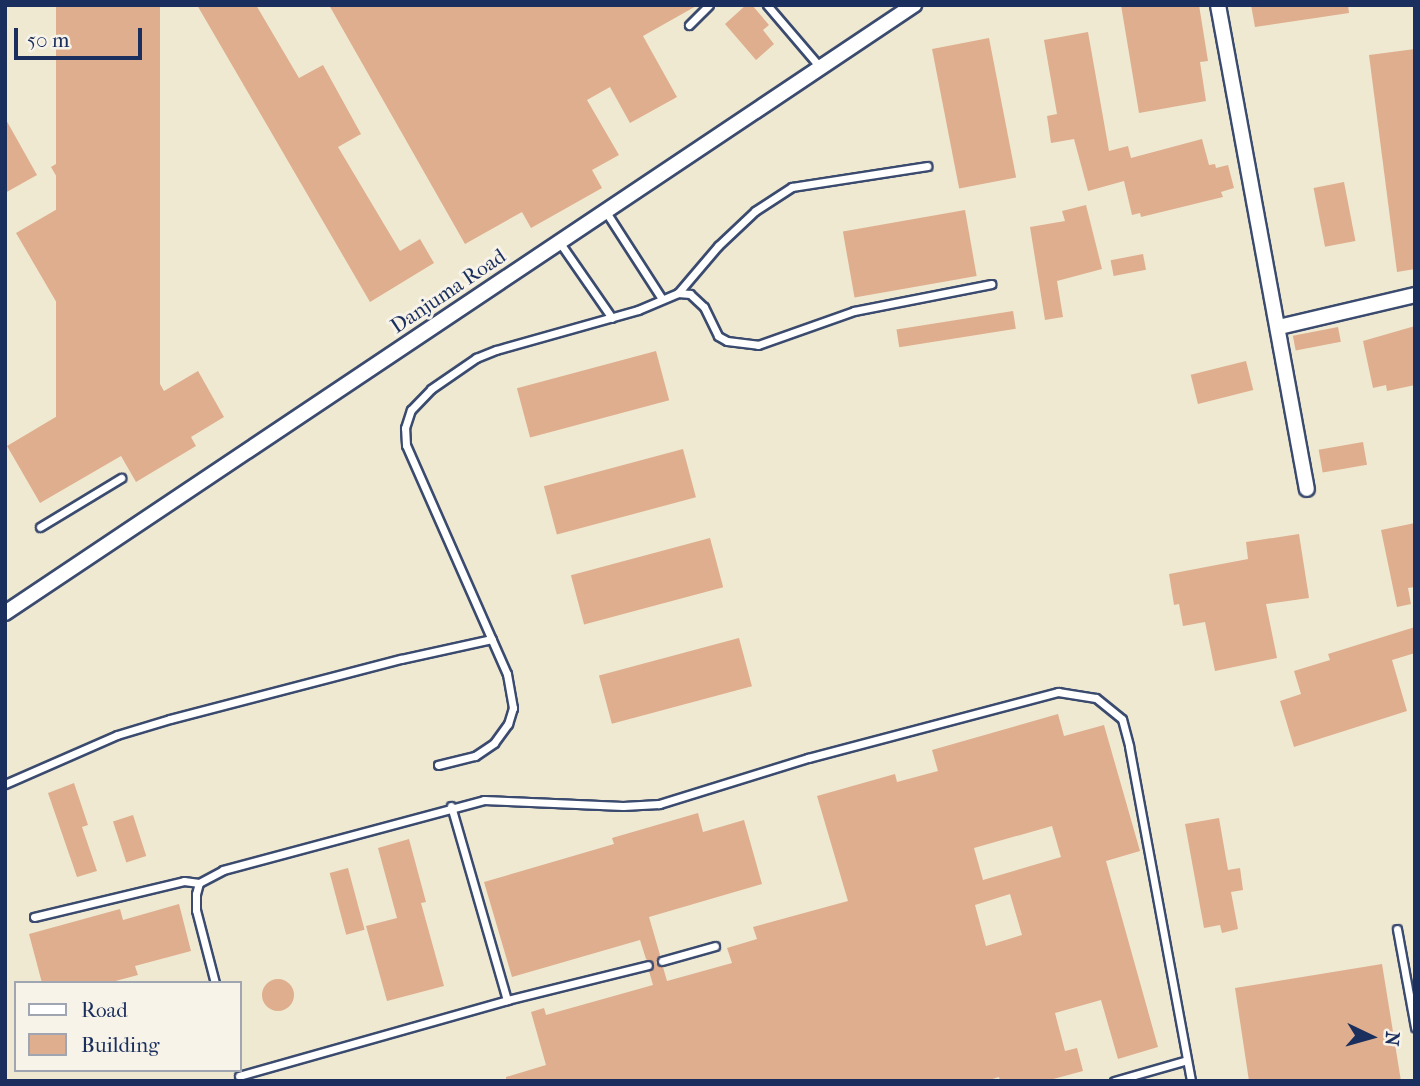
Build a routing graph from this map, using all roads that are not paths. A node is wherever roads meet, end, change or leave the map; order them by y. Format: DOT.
graph roads {
  1 [pos="709,5"];
  2 [pos="767,5"];
  3 [pos="914,5"];
  4 [pos="1218,5"];
  5 [pos="689,25"];
  6 [pos="821,68"];
  7 [pos="927,166"];
  8 [pos="606,211"];
  9 [pos="560,242"];
  10 [pos="991,284"];
  11 [pos="678,292"];
  12 [pos="1415,295"];
  13 [pos="662,299"];
  14 [pos="611,318"];
  15 [pos="1279,327"];
  16 [pos="121,478"];
  17 [pos="1307,489"];
  18 [pos="40,527"];
  19 [pos="5,613"];
  20 [pos="492,639"];
  21 [pos="438,765"];
  22 [pos="5,784"];
  23 [pos="451,806"];
  24 [pos="199,883"];
  25 [pos="34,917"];
  26 [pos="1397,929"];
  27 [pos="715,946"];
  28 [pos="662,961"];
  29 [pos="648,965"];
  30 [pos="214,981"];
  31 [pos="507,1000"];
  32 [pos="1415,1027"];
  33 [pos="1187,1060"];
  34 [pos="239,1076"];
  35 [pos="1114,1081"];
  36 [pos="1191,1081"];
  1 -- 5 [label="lane"];
  2 -- 6 [label="lane"];
  3 -- 6 [label="street, Danjuma Road"];
  4 -- 15 [label="street"];
  6 -- 8 [label="street, Danjuma Road"];
  7 -- 11 [label="lane"];
  8 -- 9 [label="street, Danjuma Road"];
  8 -- 13 [label="lane"];
  9 -- 14 [label="lane"];
  9 -- 19 [label="street, Danjuma Road"];
  10 -- 11 [label="lane"];
  11 -- 13 [label="lane"];
  12 -- 15 [label="street"];
  13 -- 14 [label="lane"];
  14 -- 20 [label="lane"];
  15 -- 17 [label="street"];
  16 -- 18 [label="lane"];
  20 -- 21 [label="lane"];
  20 -- 22 [label="lane"];
  23 -- 24 [label="lane"];
  23 -- 31 [label="lane"];
  23 -- 33 [label="lane"];
  24 -- 25 [label="lane"];
  24 -- 30 [label="lane"];
  26 -- 32 [label="lane"];
  27 -- 28 [label="lane"];
  29 -- 31 [label="lane"];
  31 -- 34 [label="lane"];
  33 -- 35 [label="lane"];
  33 -- 36 [label="lane"];
}
